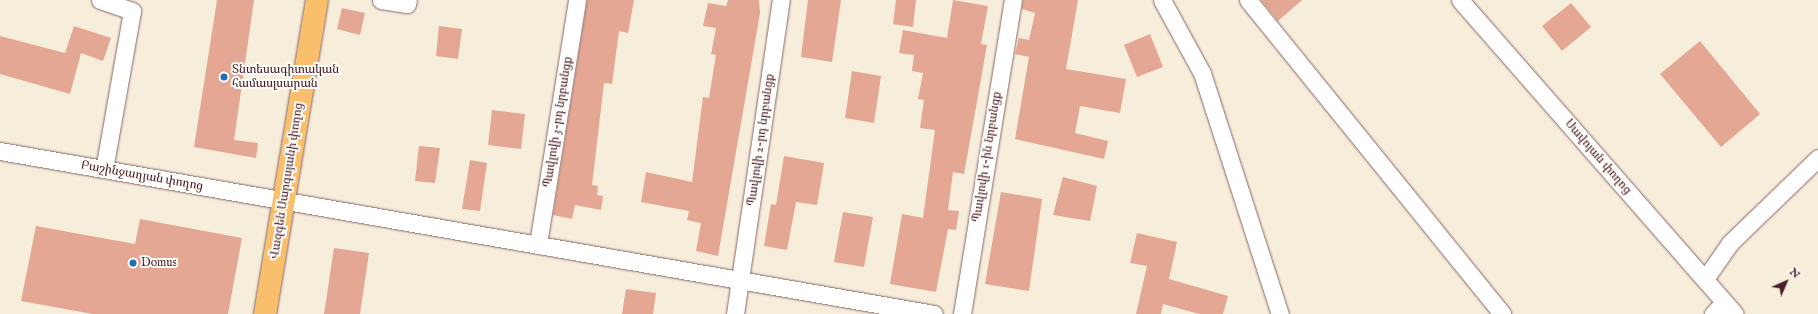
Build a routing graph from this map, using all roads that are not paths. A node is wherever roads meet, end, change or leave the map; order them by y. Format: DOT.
graph roads {
  1 [pos="100,0"];
  2 [pos="317,0"];
  3 [pos="381,0"];
  4 [pos="408,0"];
  5 [pos="577,0"];
  6 [pos="781,0"];
  7 [pos="1013,0"];
  8 [pos="1162,0"];
  9 [pos="1248,0"];
  10 [pos="1460,0"];
  11 [pos="0,151"];
  12 [pos="1818,158"];
  13 [pos="104,169"];
  14 [pos="284,200"];
  15 [pos="538,244"];
  16 [pos="741,279"];
  17 [pos="1705,279"];
  18 [pos="1724,310"];
  19 [pos="266,314"];
  20 [pos="736,314"];
  21 [pos="934,314"];
  22 [pos="962,314"];
  23 [pos="1280,314"];
  24 [pos="1502,314"];
  1 -- 13 [label="street"];
  2 -- 14 [label="highway, Վազգեն Սարգսյանի փողոց"];
  3 -- 4 [label="street"];
  5 -- 15 [label="street, Պավլովի 3-րդ նրբանցք"];
  6 -- 16 [label="street, Պավլովի 2-րդ նրբանցք"];
  7 -- 22 [label="street, Պավլովի 1-ին նրբանցք"];
  8 -- 23 [label="street"];
  9 -- 24 [label="street"];
  10 -- 17 [label="street, Սավոյան փողոց"];
  11 -- 13 [label="street, Բաշինջաղյան փողոց"];
  12 -- 17 [label="street"];
  13 -- 14 [label="street, Բաշինջաղյան փողոց"];
  14 -- 15 [label="street, Բաշինջաղյան փողոց"];
  14 -- 19 [label="highway, Վազգեն Սարգսյանի փողոց"];
  15 -- 16 [label="street, Բաշինջաղյան փողոց"];
  16 -- 20 [label="street, Պավլովի 2-րդ նրբանցք"];
  16 -- 21 [label="street, Բաշինջաղյան փողոց"];
  17 -- 18 [label="street, Սավոյան փողոց"];
}
